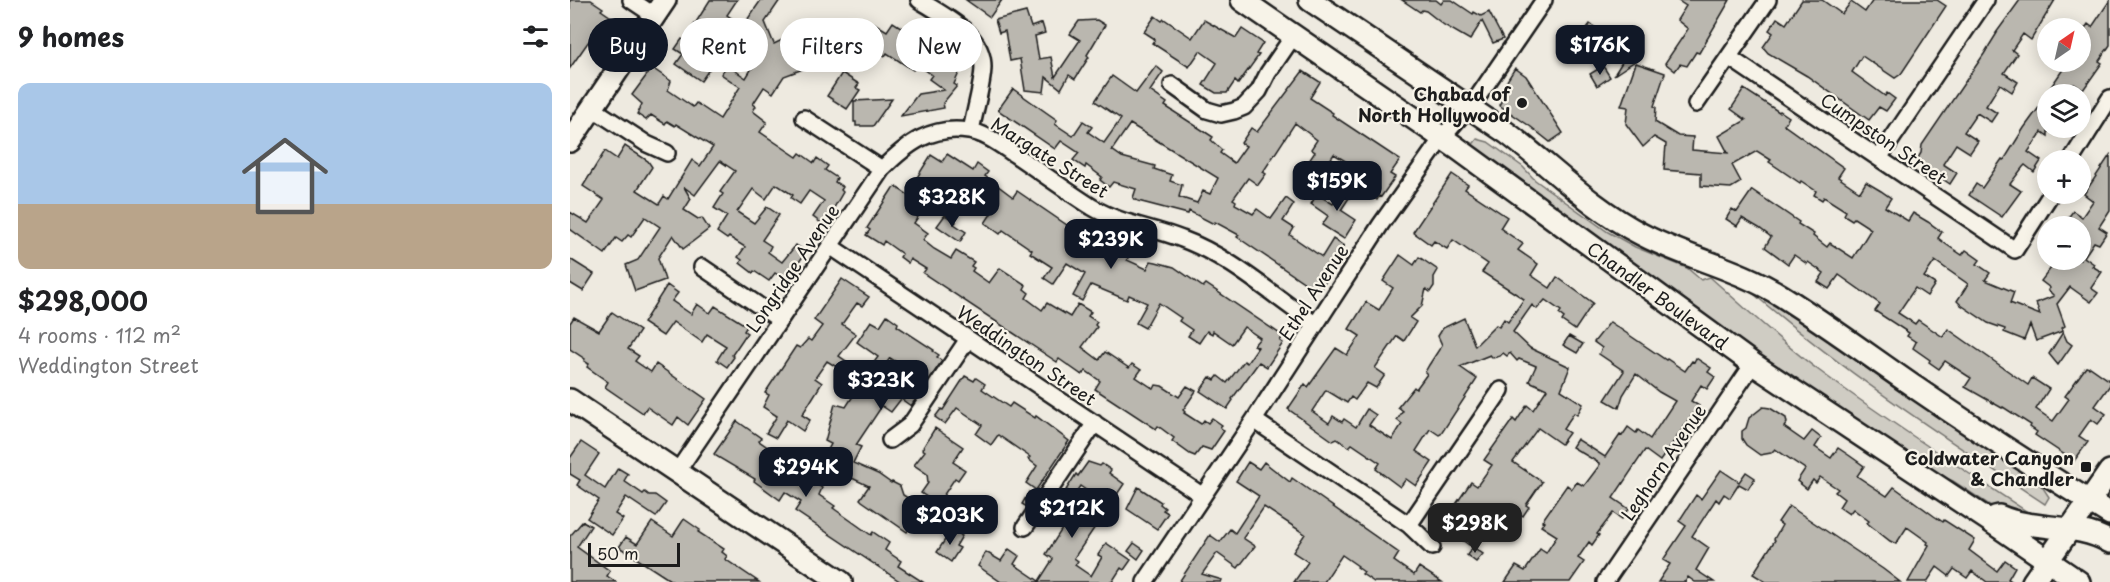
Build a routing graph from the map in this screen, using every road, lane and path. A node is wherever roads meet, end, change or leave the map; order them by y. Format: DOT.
graph roads {
  1 [pos="631,0"];
  2 [pos="919,0"];
  3 [pos="1310,0"];
  4 [pos="1544,0"];
  5 [pos="1768,0"];
  6 [pos="1986,0"];
  7 [pos="1255,4"];
  8 [pos="660,8"];
  9 [pos="1294,35"];
  10 [pos="1730,58"];
  11 [pos="1172,85"];
  12 [pos="1696,104"];
  13 [pos="2108,106"];
  14 [pos="1469,107"];
  15 [pos="592,108"];
  16 [pos="804,118"];
  17 [pos="971,131"];
  18 [pos="1442,138"];
  19 [pos="570,141"];
  20 [pos="2078,150"];
  21 [pos="667,153"];
  22 [pos="1879,159"];
  23 [pos="882,169"];
  24 [pos="2045,204"];
  25 [pos="830,246"];
  26 [pos="702,267"];
  27 [pos="780,320"];
  28 [pos="1315,324"];
  29 [pos="968,339"];
  30 [pos="1754,364"];
  31 [pos="1501,390"];
  32 [pos="570,400"];
  33 [pos="1254,420"];
  34 [pos="1095,423"];
  35 [pos="890,440"];
  36 [pos="2110,471"];
  37 [pos="677,472"];
  38 [pos="1203,496"];
  39 [pos="2089,501"];
  40 [pos="2110,514"];
  41 [pos="1987,519"];
  42 [pos="1409,525"];
  43 [pos="1025,526"];
  44 [pos="2069,528"];
  45 [pos="2110,542"];
  46 [pos="1432,547"];
  47 [pos="2048,560"];
  48 [pos="841,582"];
  49 [pos="1145,582"];
  50 [pos="1605,582"];
  51 [pos="2033,582"];
  52 [pos="2079,582"];
  1 -- 8 [label="street"];
  2 -- 17 [label="street, Margate Street"];
  3 -- 14 [label="street, Chandler Boulevard"];
  4 -- 14 [label="street, Ethel Avenue"];
  5 -- 10 [label="street"];
  6 -- 22 [label="street"];
  7 -- 9 [label="street, Chandler Boulevard"];
  8 -- 15 [label="street"];
  9 -- 11 [label="street"];
  9 -- 18 [label="street, Chandler Boulevard"];
  10 -- 12 [label="street"];
  10 -- 22 [label="street, Cumpston Street"];
  13 -- 20 [label="street"];
  14 -- 18 [label="street, Ethel Avenue"];
  14 -- 39 [label="street, Chandler Boulevard"];
  15 -- 19 [label="street"];
  15 -- 21 [label="street"];
  16 -- 23 [label="street"];
  17 -- 23 [label="street, Longridge Avenue"];
  17 -- 28 [label="street, Margate Street"];
  18 -- 28 [label="street, Ethel Avenue"];
  18 -- 30 [label="street, Chandler Boulevard"];
  22 -- 24 [label="street, Cumpston Street"];
  23 -- 25 [label="street, Longridge Avenue"];
  25 -- 27 [label="street, Longridge Avenue"];
  25 -- 29 [label="street, Weddington Street"];
  26 -- 27 [label="street"];
  27 -- 37 [label="street, Longridge Avenue"];
  28 -- 33 [label="street, Ethel Avenue"];
  29 -- 34 [label="street, Weddington Street"];
  29 -- 35 [label="street"];
  30 -- 41 [label="street, Chandler Boulevard"];
  30 -- 50 [label="street, Leghorn Avenue"];
  31 -- 42 [label="street"];
  32 -- 37 [label="street"];
  33 -- 38 [label="street, Ethel Avenue"];
  33 -- 42 [label="street"];
  34 -- 38 [label="street, Weddington Street"];
  34 -- 43 [label="street"];
  36 -- 39 [label="street"];
  37 -- 48 [label="street"];
  38 -- 49 [label="street, Ethel Avenue"];
  39 -- 40 [label="street, Chandler Boulevard"];
  39 -- 44 [label="street"];
  41 -- 44 [label="street"];
  41 -- 47 [label="street, Chandler Boulevard"];
  42 -- 46 [label="street"];
  44 -- 45 [label="street"];
  44 -- 47 [label="street"];
  47 -- 51 [label="street"];
  47 -- 52 [label="street, Chandler Boulevard"];
}
